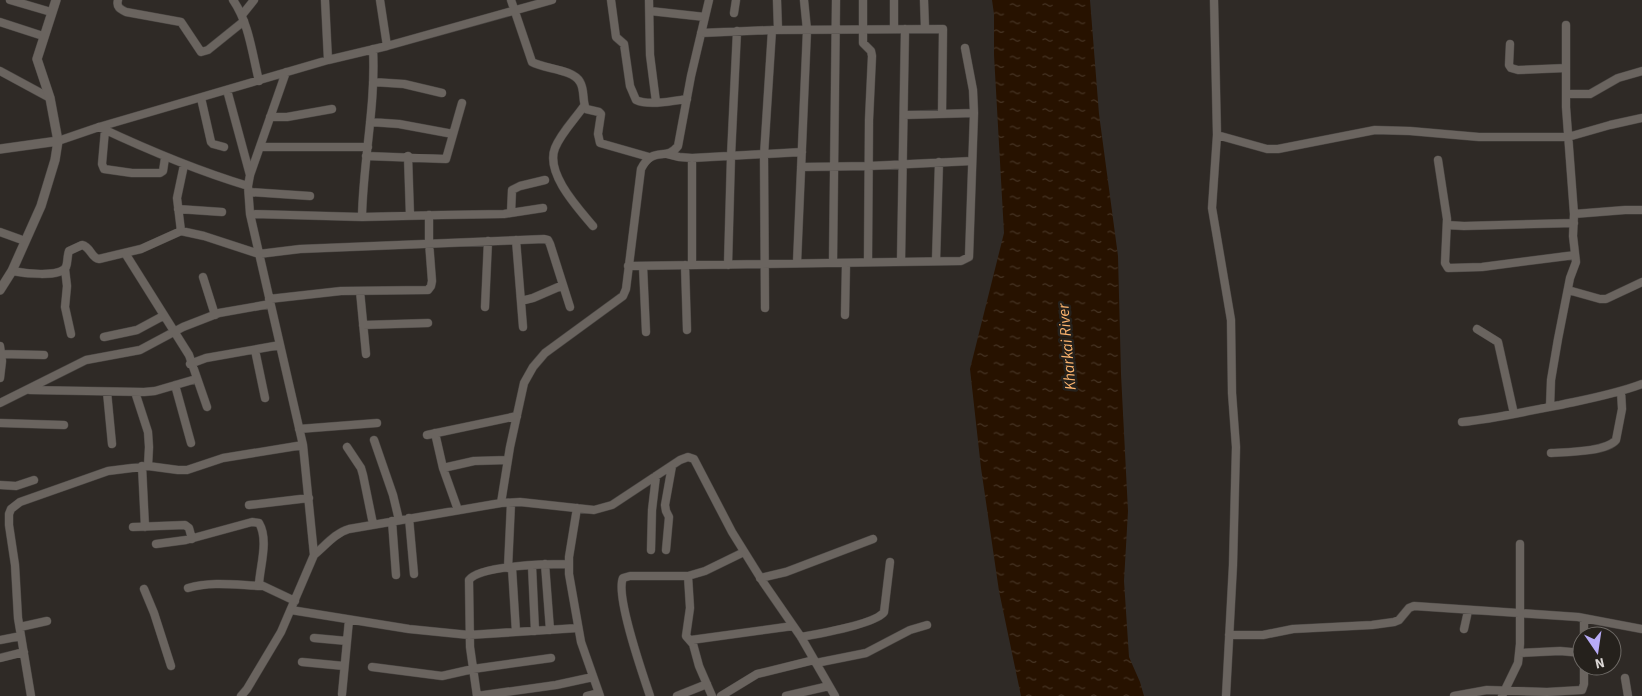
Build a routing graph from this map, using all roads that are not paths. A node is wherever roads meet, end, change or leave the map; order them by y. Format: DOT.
graph roads {
  1 [pos="10,0"];
  2 [pos="56,0"];
  3 [pos="118,0"];
  4 [pos="233,0"];
  5 [pos="254,0"];
  6 [pos="325,0"];
  7 [pos="380,0"];
  8 [pos="511,0"];
  9 [pos="552,0"];
  10 [pos="611,0"];
  11 [pos="649,0"];
  12 [pos="710,0"];
  13 [pos="736,0"];
  14 [pos="777,0"];
  15 [pos="804,0"];
  16 [pos="836,0"];
  17 [pos="863,0"];
  18 [pos="894,0"];
  19 [pos="924,0"];
  20 [pos="1214,0"];
  21 [pos="514,11"];
  22 [pos="650,11"];
  23 [pos="51,12"];
  24 [pos="734,13"];
  25 [pos="705,17"];
  26 [pos="243,18"];
  27 [pos="0,22"];
  28 [pos="1566,25"];
  29 [pos="925,28"];
  30 [pos="894,29"];
  31 [pos="905,29"];
  32 [pos="775,30"];
  33 [pos="807,30"];
  34 [pos="836,30"];
  35 [pos="863,30"];
  36 [pos="737,31"];
  37 [pos="701,33"];
  38 [pos="43,36"];
  39 [pos="1510,44"];
  40 [pos="387,46"];
  41 [pos="965,48"];
  42 [pos="373,49"];
  43 [pos="328,60"];
  44 [pos="1566,68"];
  45 [pos="0,71"];
  46 [pos="1642,71"];
  47 [pos="286,72"];
  48 [pos="259,80"];
  49 [pos="373,82"];
  50 [pos="227,90"];
  51 [pos="442,92"];
  52 [pos="1566,94"];
  53 [pos="50,98"];
  54 [pos="201,98"];
  55 [pos="687,99"];
  56 [pos="656,102"];
  57 [pos="462,104"];
  58 [pos="584,106"];
  59 [pos="332,109"];
  60 [pos="974,113"];
  61 [pos="942,114"];
  62 [pos="904,115"];
  63 [pos="270,118"];
  64 [pos="1642,118"];
  65 [pos="370,122"];
  66 [pos="102,128"];
  67 [pos="453,134"];
  68 [pos="1217,135"];
  69 [pos="1568,136"];
  70 [pos="58,141"];
  71 [pos="224,147"];
  72 [pos="260,147"];
  73 [pos="368,147"];
  74 [pos="0,148"];
  75 [pos="802,152"];
  76 [pos="667,154"];
  77 [pos="764,155"];
  78 [pos="366,156"];
  79 [pos="408,156"];
  80 [pos="731,156"];
  81 [pos="649,157"];
  82 [pos="165,158"];
  83 [pos="692,158"];
  84 [pos="972,160"];
  85 [pos="1438,160"];
  86 [pos="939,162"];
  87 [pos="904,164"];
  88 [pos="184,165"];
  89 [pos="801,166"];
  90 [pos="869,166"];
  91 [pos="835,167"];
  92 [pos="250,175"];
  93 [pos="545,180"];
  94 [pos="248,189"];
  95 [pos="310,196"];
  96 [pos="543,208"];
  97 [pos="178,209"];
  98 [pos="1642,210"];
  99 [pos="222,212"];
  100 [pos="511,212"];
  101 [pos="250,214"];
  102 [pos="1574,214"];
  103 [pos="430,215"];
  104 [pos="410,216"];
  105 [pos="362,217"];
  106 [pos="1574,223"];
  107 [pos="1448,225"];
  108 [pos="593,226"];
  109 [pos="181,231"];
  110 [pos="0,232"];
  111 [pos="516,240"];
  112 [pos="25,241"];
  113 [pos="488,241"];
  114 [pos="429,242"];
  115 [pos="125,254"];
  116 [pos="259,254"];
  117 [pos="1575,255"];
  118 [pos="936,261"];
  119 [pos="868,262"];
  120 [pos="901,262"];
  121 [pos="833,263"];
  122 [pos="846,263"];
  123 [pos="764,264"];
  124 [pos="797,264"];
  125 [pos="689,265"];
  126 [pos="728,265"];
  127 [pos="628,266"];
  128 [pos="643,266"];
  129 [pos="65,269"];
  130 [pos="12,271"];
  131 [pos="203,277"];
  132 [pos="1642,282"];
  133 [pos="563,286"];
  134 [pos="0,290"];
  135 [pos="1568,290"];
  136 [pos="360,291"];
  137 [pos="521,301"];
  138 [pos="270,302"];
  139 [pos="485,306"];
  140 [pos="570,307"];
  141 [pos="765,308"];
  142 [pos="215,314"];
  143 [pos="845,315"];
  144 [pos="163,316"];
  145 [pos="428,323"];
  146 [pos="363,325"];
  147 [pos="523,327"];
  148 [pos="1477,329"];
  149 [pos="687,330"];
  150 [pos="173,332"];
  151 [pos="646,332"];
  152 [pos="71,334"];
  153 [pos="104,337"];
  154 [pos="280,345"];
  155 [pos="1,350"];
  156 [pos="255,350"];
  157 [pos="366,354"];
  158 [pos="44,355"];
  159 [pos="190,364"];
  160 [pos="0,378"];
  161 [pos="196,379"];
  162 [pos="1642,384"];
  163 [pos="176,385"];
  164 [pos="27,390"];
  165 [pos="1620,391"];
  166 [pos="107,392"];
  167 [pos="135,392"];
  168 [pos="264,398"];
  169 [pos="0,403"];
  170 [pos="207,407"];
  171 [pos="1550,407"];
  172 [pos="1514,414"];
  173 [pos="517,416"];
  174 [pos="1462,422"];
  175 [pos="0,423"];
  176 [pos="377,423"];
  177 [pos="64,425"];
  178 [pos="299,429"];
  179 [pos="374,440"];
  180 [pos="191,443"];
  181 [pos="112,444"];
  182 [pos="303,445"];
  183 [pos="348,446"];
  184 [pos="1551,453"];
  185 [pos="508,460"];
  186 [pos="145,466"];
  187 [pos="672,466"];
  188 [pos="443,468"];
  189 [pos="656,476"];
  190 [pos="34,480"];
  191 [pos="0,485"];
  192 [pos="309,498"];
  193 [pos="511,502"];
  194 [pos="501,503"];
  195 [pos="250,505"];
  196 [pos="577,508"];
  197 [pos="458,510"];
  198 [pos="409,518"];
  199 [pos="396,520"];
  200 [pos="373,524"];
  201 [pos="145,527"];
  202 [pos="133,528"];
  203 [pos="192,538"];
  204 [pos="873,539"];
  205 [pos="156,544"];
  206 [pos="1520,544"];
  207 [pos="651,550"];
  208 [pos="666,550"];
  209 [pos="744,552"];
  210 [pos="314,555"];
  211 [pos="890,562"];
  212 [pos="545,564"];
  213 [pos="568,564"];
  214 [pos="532,566"];
  215 [pos="510,568"];
  216 [pos="414,574"];
  217 [pos="396,575"];
  218 [pos="688,576"];
  219 [pos="760,578"];
  220 [pos="260,586"];
  221 [pos="188,588"];
  222 [pos="144,589"];
  223 [pos="295,601"];
  224 [pos="291,610"];
  225 [pos="1468,610"];
  226 [pos="1520,613"];
  227 [pos="1584,618"];
  228 [pos="349,620"];
  229 [pos="47,621"];
  230 [pos="927,625"];
  231 [pos="793,626"];
  232 [pos="1584,626"];
  233 [pos="20,627"];
  234 [pos="578,628"];
  235 [pos="1464,629"];
  236 [pos="1642,629"];
  237 [pos="550,630"];
  238 [pos="535,631"];
  239 [pos="516,632"];
  240 [pos="469,635"];
  241 [pos="1228,635"];
  242 [pos="21,636"];
  243 [pos="801,637"];
  244 [pos="314,638"];
  245 [pos="0,640"];
  246 [pos="691,640"];
  247 [pos="347,641"];
  248 [pos="24,652"];
  249 [pos="1572,652"];
  250 [pos="1519,653"];
  251 [pos="0,658"];
  252 [pos="551,658"];
  253 [pos="302,662"];
  254 [pos="815,662"];
  255 [pos="171,666"];
  256 [pos="344,666"];
  257 [pos="372,667"];
  258 [pos="473,668"];
  259 [pos="1584,676"];
  260 [pos="593,677"];
  261 [pos="1625,678"];
  262 [pos="707,684"];
  263 [pos="829,686"];
  264 [pos="1503,693"];
  265 [pos="342,694"];
  266 [pos="599,694"];
  267 [pos="31,696"];
  268 [pos="241,696"];
  269 [pos="477,696"];
  270 [pos="587,696"];
  271 [pos="650,696"];
  272 [pos="677,696"];
  273 [pos="712,696"];
  274 [pos="721,696"];
  275 [pos="786,696"];
  276 [pos="835,696"];
  277 [pos="1226,696"];
  278 [pos="1454,696"];
  279 [pos="1628,696"];
  1 -- 23 [label="street"];
  2 -- 23 [label="street"];
  3 -- 26 [label="street"];
  4 -- 26 [label="street"];
  5 -- 26 [label="street"];
  6 -- 43 [label="street"];
  7 -- 40 [label="street"];
  8 -- 21 [label="street"];
  9 -- 21 [label="street"];
  10 -- 56 [label="street"];
  11 -- 22 [label="street"];
  12 -- 25 [label="street"];
  13 -- 24 [label="street"];
  14 -- 32 [label="street"];
  15 -- 33 [label="street"];
  16 -- 34 [label="street"];
  17 -- 35 [label="street"];
  18 -- 30 [label="street"];
  19 -- 29 [label="street"];
  20 -- 68 [label="street"];
  21 -- 40 [label="street"];
  21 -- 58 [label="street"];
  22 -- 25 [label="street"];
  22 -- 56 [label="street"];
  23 -- 38 [label="street"];
  25 -- 37 [label="street"];
  26 -- 48 [label="street"];
  27 -- 38 [label="street"];
  28 -- 44 [label="street"];
  29 -- 31 [label="street"];
  29 -- 61 [label="street"];
  30 -- 31 [label="street"];
  30 -- 35 [label="street"];
  31 -- 62 [label="street"];
  32 -- 33 [label="street"];
  32 -- 36 [label="street"];
  32 -- 77 [label="street"];
  33 -- 34 [label="street"];
  33 -- 75 [label="street"];
  34 -- 35 [label="street"];
  34 -- 91 [label="street"];
  35 -- 90 [label="street"];
  36 -- 37 [label="street"];
  36 -- 80 [label="street"];
  37 -- 55 [label="street"];
  38 -- 53 [label="street"];
  39 -- 44 [label="street"];
  40 -- 42 [label="street"];
  41 -- 60 [label="street"];
  42 -- 43 [label="street"];
  42 -- 49 [label="street"];
  43 -- 47 [label="street"];
  44 -- 52 [label="street"];
  45 -- 53 [label="street"];
  46 -- 52 [label="street"];
  47 -- 48 [label="street"];
  47 -- 63 [label="street"];
  48 -- 50 [label="street"];
  49 -- 51 [label="street"];
  49 -- 65 [label="street"];
  50 -- 54 [label="street"];
  50 -- 92 [label="street"];
  52 -- 69 [label="street"];
  53 -- 70 [label="street"];
  54 -- 66 [label="street"];
  54 -- 71 [label="street"];
  55 -- 56 [label="street"];
  55 -- 76 [label="street"];
  57 -- 67 [label="street"];
  58 -- 81 [label="street"];
  58 -- 108 [label="street"];
  59 -- 63 [label="street"];
  60 -- 61 [label="street"];
  60 -- 84 [label="street"];
  61 -- 62 [label="street"];
  62 -- 87 [label="street"];
  63 -- 72 [label="street"];
  64 -- 69 [label="street"];
  65 -- 67 [label="street"];
  65 -- 73 [label="street"];
  66 -- 70 [label="street"];
  66 -- 82 [label="street"];
  66 -- 82 [label="street"];
  67 -- 79 [label="street"];
  68 -- 69 [label="street"];
  68 -- 241 [label="street"];
  69 -- 102 [label="street"];
  70 -- 74 [label="street"];
  70 -- 112 [label="street"];
  72 -- 73 [label="street"];
  72 -- 92 [label="street"];
  73 -- 78 [label="street"];
  75 -- 77 [label="street"];
  75 -- 89 [label="street"];
  76 -- 81 [label="street"];
  76 -- 83 [label="street"];
  77 -- 80 [label="street"];
  77 -- 123 [label="street"];
  78 -- 79 [label="street"];
  78 -- 105 [label="street"];
  79 -- 104 [label="street"];
  80 -- 83 [label="street"];
  80 -- 126 [label="street"];
  81 -- 127 [label="street"];
  82 -- 88 [label="street"];
  83 -- 125 [label="street"];
  84 -- 86 [label="street"];
  84 -- 118 [label="street"];
  85 -- 107 [label="street"];
  86 -- 87 [label="street"];
  86 -- 118 [label="street"];
  87 -- 90 [label="street"];
  87 -- 120 [label="street"];
  88 -- 94 [label="street"];
  88 -- 97 [label="street"];
  89 -- 91 [label="street"];
  89 -- 124 [label="street"];
  90 -- 91 [label="street"];
  90 -- 119 [label="street"];
  91 -- 121 [label="street"];
  92 -- 94 [label="street"];
  93 -- 100 [label="street"];
  94 -- 95 [label="street"];
  94 -- 101 [label="street"];
  96 -- 100 [label="street"];
  97 -- 99 [label="street"];
  97 -- 109 [label="street"];
  98 -- 102 [label="street"];
  100 -- 103 [label="street"];
  101 -- 105 [label="street"];
  101 -- 116 [label="street"];
  102 -- 106 [label="street"];
  103 -- 104 [label="street"];
  103 -- 114 [label="street"];
  104 -- 105 [label="street"];
  106 -- 107 [label="street"];
  106 -- 117 [label="street"];
  107 -- 117 [label="street"];
  109 -- 115 [label="street"];
  109 -- 116 [label="street"];
  110 -- 112 [label="street"];
  111 -- 113 [label="street"];
  111 -- 133 [label="street"];
  111 -- 137 [label="street"];
  112 -- 130 [label="street"];
  113 -- 114 [label="street"];
  113 -- 139 [label="street"];
  114 -- 116 [label="street"];
  114 -- 136 [label="street"];
  115 -- 129 [label="street"];
  115 -- 144 [label="street"];
  116 -- 138 [label="street"];
  117 -- 135 [label="street"];
  118 -- 120 [label="street"];
  119 -- 120 [label="street"];
  119 -- 122 [label="street"];
  121 -- 122 [label="street"];
  121 -- 124 [label="street"];
  122 -- 143 [label="street"];
  123 -- 124 [label="street"];
  123 -- 126 [label="street"];
  123 -- 141 [label="street"];
  125 -- 126 [label="street"];
  125 -- 128 [label="street"];
  125 -- 149 [label="street"];
  127 -- 128 [label="street"];
  127 -- 173 [label="street"];
  128 -- 151 [label="street"];
  129 -- 130 [label="street"];
  129 -- 152 [label="street"];
  130 -- 134 [label="street"];
  131 -- 142 [label="street"];
  132 -- 135 [label="street"];
  133 -- 137 [label="street"];
  133 -- 140 [label="street"];
  135 -- 171 [label="street"];
  136 -- 138 [label="street"];
  136 -- 146 [label="street"];
  137 -- 147 [label="street"];
  138 -- 142 [label="street"];
  138 -- 154 [label="street"];
  142 -- 150 [label="street"];
  144 -- 150 [label="street"];
  144 -- 153 [label="street"];
  145 -- 146 [label="street"];
  146 -- 157 [label="street"];
  148 -- 172 [label="street"];
  150 -- 159 [label="street"];
  150 -- 164 [label="street"];
  154 -- 156 [label="street"];
  154 -- 178 [label="street"];
  155 -- 158 [label="street"];
  155 -- 160 [label="street"];
  156 -- 159 [label="street"];
  156 -- 168 [label="street"];
  159 -- 161 [label="street"];
  161 -- 163 [label="street"];
  161 -- 170 [label="street"];
  162 -- 165 [label="street"];
  163 -- 167 [label="street"];
  163 -- 180 [label="street"];
  164 -- 166 [label="street"];
  164 -- 169 [label="street"];
  165 -- 171 [label="street"];
  165 -- 184 [label="street"];
  166 -- 167 [label="street"];
  166 -- 181 [label="street"];
  167 -- 186 [label="street"];
  171 -- 172 [label="street"];
  172 -- 174 [label="street"];
  173 -- 185 [label="street"];
  173 -- 188 [label="street"];
  175 -- 177 [label="street"];
  176 -- 178 [label="street"];
  178 -- 182 [label="street"];
  179 -- 199 [label="street"];
  182 -- 186 [label="street"];
  182 -- 192 [label="street"];
  183 -- 200 [label="street"];
  185 -- 188 [label="street"];
  185 -- 194 [label="street"];
  186 -- 201 [label="street"];
  186 -- 233 [label="street"];
  187 -- 189 [label="street"];
  187 -- 208 [label="street"];
  187 -- 209 [label="street"];
  188 -- 197 [label="street"];
  189 -- 196 [label="street"];
  189 -- 207 [label="street"];
  190 -- 191 [label="street"];
  192 -- 195 [label="street"];
  192 -- 210 [label="street"];
  193 -- 194 [label="street"];
  193 -- 196 [label="street"];
  193 -- 215 [label="street"];
  194 -- 197 [label="street"];
  196 -- 213 [label="street"];
  197 -- 198 [label="street"];
  198 -- 199 [label="street"];
  198 -- 216 [label="street"];
  199 -- 200 [label="street"];
  199 -- 217 [label="street"];
  200 -- 210 [label="street"];
  201 -- 202 [label="street"];
  201 -- 203 [label="street"];
  203 -- 205 [label="street"];
  203 -- 220 [label="street"];
  204 -- 219 [label="street"];
  206 -- 226 [label="street"];
  209 -- 218 [label="street"];
  209 -- 219 [label="street"];
  210 -- 223 [label="street"];
  211 -- 243 [label="street"];
  212 -- 213 [label="street"];
  212 -- 214 [label="street"];
  212 -- 237 [label="street"];
  213 -- 234 [label="street"];
  214 -- 215 [label="street"];
  214 -- 238 [label="street"];
  215 -- 239 [label="street"];
  215 -- 240 [label="street"];
  218 -- 246 [label="street"];
  218 -- 271 [label="street"];
  219 -- 231 [label="street"];
  220 -- 221 [label="street"];
  220 -- 223 [label="street"];
  222 -- 255 [label="street"];
  223 -- 224 [label="street"];
  224 -- 228 [label="street"];
  224 -- 268 [label="street"];
  225 -- 226 [label="street"];
  225 -- 235 [label="street"];
  225 -- 241 [label="street"];
  226 -- 227 [label="street"];
  226 -- 250 [label="street"];
  227 -- 232 [label="street"];
  227 -- 236 [label="street"];
  228 -- 240 [label="street"];
  228 -- 247 [label="street"];
  229 -- 233 [label="street"];
  230 -- 254 [label="street"];
  231 -- 243 [label="street"];
  231 -- 246 [label="street"];
  233 -- 242 [label="street"];
  234 -- 237 [label="street"];
  234 -- 260 [label="street"];
  237 -- 238 [label="street"];
  238 -- 239 [label="street"];
  239 -- 240 [label="street"];
  240 -- 258 [label="street"];
  241 -- 277 [label="street"];
  242 -- 245 [label="street"];
  242 -- 248 [label="street"];
  243 -- 254 [label="street"];
  244 -- 247 [label="street"];
  246 -- 262 [label="street"];
  247 -- 256 [label="street"];
  248 -- 251 [label="street"];
  248 -- 267 [label="street"];
  249 -- 250 [label="street"];
  250 -- 264 [label="street"];
  252 -- 258 [label="street"];
  253 -- 256 [label="street"];
  254 -- 263 [label="street"];
  254 -- 274 [label="street"];
  256 -- 265 [label="street"];
  257 -- 258 [label="street"];
  258 -- 269 [label="street"];
  259 -- 264 [label="street"];
  260 -- 266 [label="street"];
  260 -- 269 [label="street"];
  261 -- 279 [label="street"];
  262 -- 272 [label="street"];
  262 -- 273 [label="street"];
  263 -- 275 [label="street"];
  263 -- 276 [label="street"];
  264 -- 278 [label="street"];
  266 -- 270 [label="street"];
}
